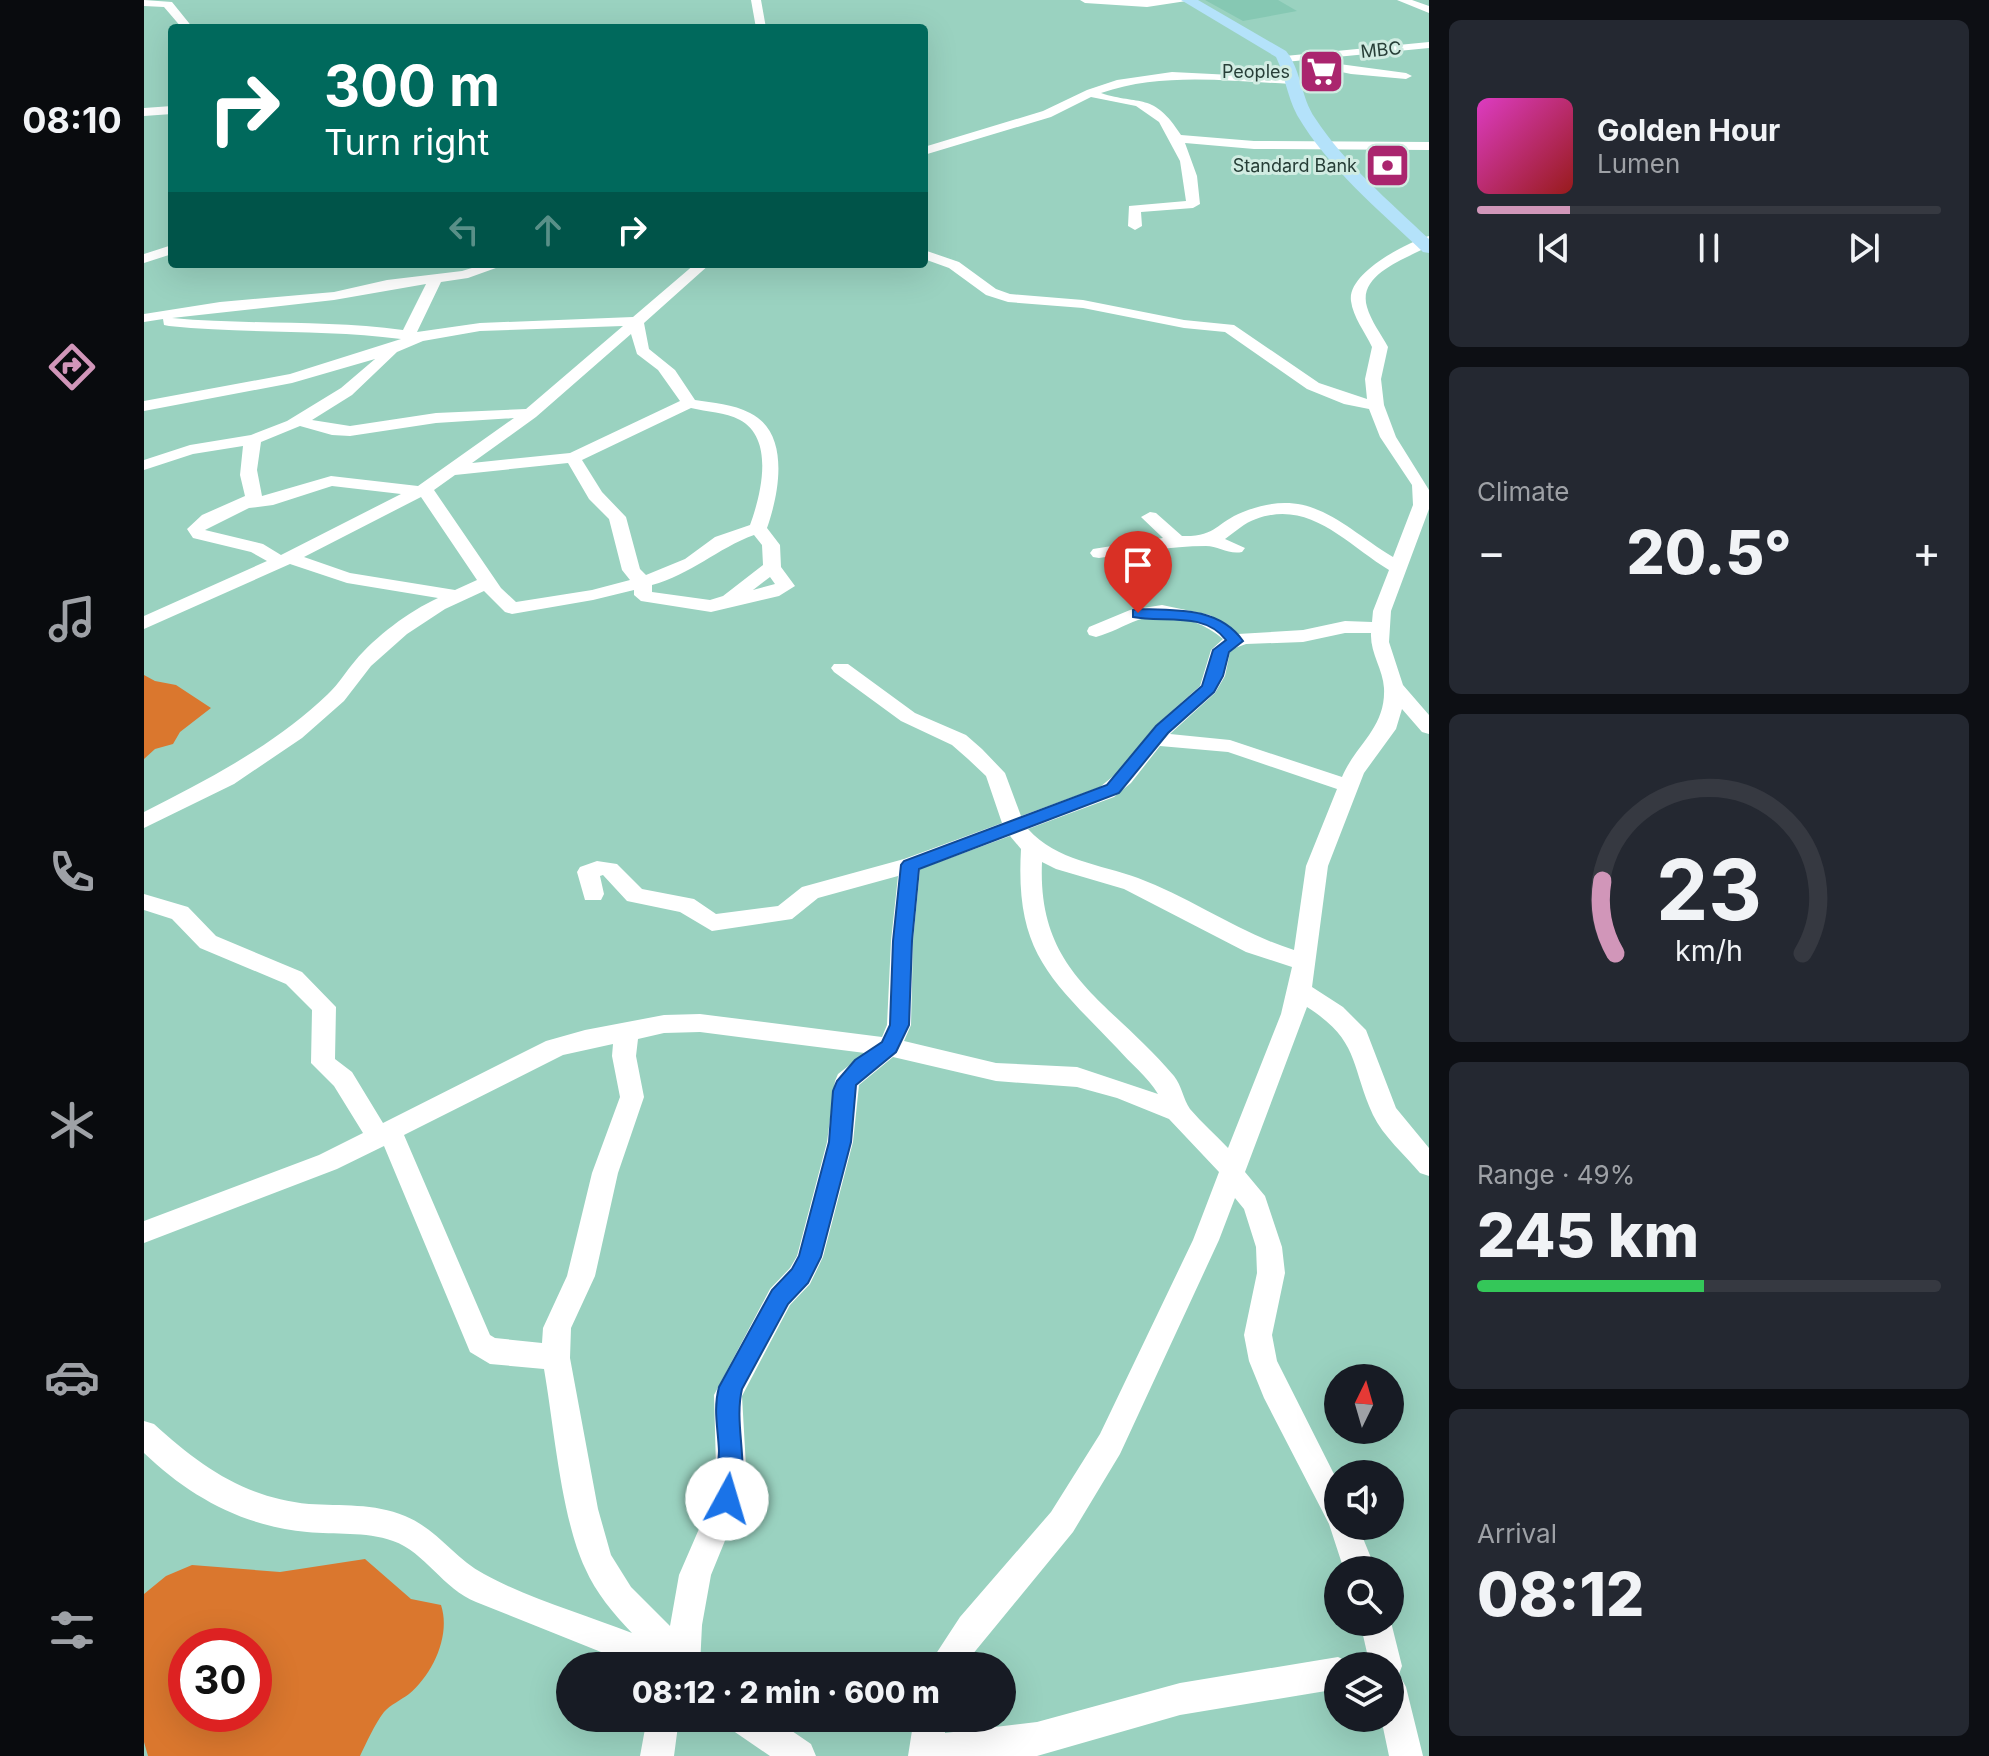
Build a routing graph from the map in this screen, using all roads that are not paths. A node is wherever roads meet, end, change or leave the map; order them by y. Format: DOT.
graph roads {
  1 [pos="756,0"];
  2 [pos="1085,0"];
  3 [pos="1121,0"];
  4 [pos="1188,0"];
  5 [pos="1402,0"];
  6 [pos="1106,2"];
  7 [pos="144,3"];
  8 [pos="1426,7"];
  9 [pos="184,24"];
  10 [pos="760,24"];
  11 [pos="1429,45"];
  12 [pos="1340,55"];
  13 [pos="1290,59"];
  14 [pos="1291,81"];
  15 [pos="1091,92"];
  16 [pos="168,110"];
  17 [pos="144,112"];
  18 [pos="1178,139"];
  19 [pos="1327,144"];
  20 [pos="1429,146"];
  21 [pos="928,150"];
  22 [pos="1135,226"];
  23 [pos="1427,244"];
  24 [pos="168,250"];
  25 [pos="928,256"];
  26 [pos="144,259"];
  27 [pos="484,268"];
  28 [pos="698,268"];
  29 [pos="434,281"];
  30 [pos="144,319"];
  31 [pos="636,321"];
  32 [pos="414,336"];
  33 [pos="392,349"];
  34 [pos="144,393"];
  35 [pos="179,397"];
  36 [pos="689,403"];
  37 [pos="1376,405"];
  38 [pos="144,406"];
  39 [pos="530,414"];
  40 [pos="301,421"];
  41 [pos="254,439"];
  42 [pos="1399,454"];
  43 [pos="573,458"];
  44 [pos="1429,461"];
  45 [pos="144,465"];
  46 [pos="451,470"];
  47 [pos="422,490"];
  48 [pos="247,503"];
  49 [pos="1150,517"];
  50 [pos="758,528"];
  51 [pos="1209,540"];
  52 [pos="1177,541"];
  53 [pos="1236,548"];
  54 [pos="1099,553"];
  55 [pos="285,560"];
  56 [pos="1397,567"];
  57 [pos="488,582"];
  58 [pos="643,583"];
  59 [pos="458,596"];
  60 [pos="144,623"];
  61 [pos="1379,628"];
  62 [pos="1096,631"];
  63 [pos="1235,641"];
  64 [pos="841,668"];
  65 [pos="1394,686"];
  66 [pos="1429,728"];
  67 [pos="1154,739"];
  68 [pos="1348,786"];
  69 [pos="144,821"];
  70 [pos="1014,827"];
  71 [pos="1032,847"];
  72 [pos="910,865"];
  73 [pos="593,894"];
  74 [pos="144,902"];
  75 [pos="1304,962"];
  76 [pos="1300,991"];
  77 [pos="627,1033"];
  78 [pos="889,1047"];
  79 [pos="1178,1112"];
  80 [pos="384,1134"];
  81 [pos="1429,1166"];
  82 [pos="1231,1172"];
  83 [pos="144,1232"];
  84 [pos="556,1358"];
  85 [pos="144,1434"];
  86 [pos="1324,1486"];
  87 [pos="641,1652"];
  88 [pos="668,1652"];
  89 [pos="678,1652"];
  90 [pos="954,1652"];
  91 [pos="1324,1675"];
  92 [pos="661,1732"];
  93 [pos="764,1732"];
  94 [pos="1400,1732"];
  95 [pos="927,1741"];
  96 [pos="657,1756"];
  97 [pos="799,1756"];
  98 [pos="1406,1756"];
  1 -- 10 [label="street"];
  2 -- 6 [label="street"];
  3 -- 6 [label="street"];
  4 -- 6 [label="street"];
  4 -- 13 [label="main road"];
  5 -- 8 [label="street"];
  7 -- 9 [label="street"];
  11 -- 12 [label="street, MBC"];
  12 -- 13 [label="street, MBC"];
  12 -- 13 [label="street"];
  13 -- 14 [label="main road"];
  14 -- 15 [label="street"];
  14 -- 19 [label="main road"];
  15 -- 18 [label="street"];
  15 -- 21 [label="street"];
  16 -- 17 [label="street"];
  18 -- 19 [label="street"];
  18 -- 22 [label="street"];
  19 -- 20 [label="street"];
  19 -- 23 [label="main road"];
  23 -- 37 [label="street"];
  24 -- 26 [label="street"];
  25 -- 37 [label="street"];
  27 -- 29 [label="street"];
  28 -- 31 [label="street"];
  29 -- 30 [label="street"];
  29 -- 32 [label="street"];
  30 -- 32 [label="street"];
  31 -- 32 [label="street"];
  31 -- 36 [label="street"];
  31 -- 39 [label="street"];
  32 -- 33 [label="street"];
  33 -- 35 [label="street"];
  33 -- 40 [label="street"];
  34 -- 35 [label="street"];
  35 -- 38 [label="street"];
  36 -- 43 [label="street"];
  36 -- 50 [label="street"];
  37 -- 42 [label="street"];
  39 -- 40 [label="street"];
  39 -- 46 [label="street"];
  40 -- 41 [label="street"];
  41 -- 45 [label="street"];
  41 -- 48 [label="street"];
  42 -- 44 [label="street"];
  42 -- 56 [label="street"];
  43 -- 46 [label="street"];
  43 -- 58 [label="street"];
  46 -- 47 [label="street"];
  47 -- 48 [label="street"];
  47 -- 55 [label="street"];
  47 -- 57 [label="street"];
  48 -- 55 [label="street"];
  49 -- 52 [label="street"];
  50 -- 58 [label="street"];
  50 -- 58 [label="street"];
  51 -- 52 [label="street"];
  51 -- 53 [label="street"];
  51 -- 56 [label="street"];
  52 -- 54 [label="street"];
  55 -- 59 [label="street"];
  55 -- 60 [label="street"];
  56 -- 61 [label="street"];
  57 -- 58 [label="street"];
  57 -- 59 [label="street"];
  59 -- 69 [label="street"];
  61 -- 63 [label="street"];
  61 -- 65 [label="street"];
  62 -- 63 [label="street"];
  63 -- 67 [label="street"];
  64 -- 70 [label="street"];
  65 -- 66 [label="street"];
  65 -- 68 [label="street"];
  67 -- 68 [label="street"];
  67 -- 70 [label="street"];
  68 -- 75 [label="street"];
  70 -- 71 [label="street"];
  70 -- 72 [label="street"];
  71 -- 75 [label="street"];
  71 -- 79 [label="street"];
  72 -- 73 [label="street"];
  72 -- 78 [label="street"];
  74 -- 80 [label="street"];
  75 -- 76 [label="street"];
  76 -- 81 [label="street"];
  76 -- 82 [label="street"];
  77 -- 78 [label="street"];
  77 -- 80 [label="street"];
  77 -- 84 [label="street"];
  78 -- 79 [label="street"];
  78 -- 89 [label="street"];
  79 -- 82 [label="street"];
  80 -- 83 [label="street"];
  80 -- 84 [label="street"];
  82 -- 86 [label="street"];
  82 -- 90 [label="street"];
  84 -- 88 [label="street"];
  85 -- 87 [label="street"];
  91 -- 95 [label="street"];
  92 -- 96 [label="street"];
  93 -- 97 [label="street"];
  94 -- 98 [label="street"];
}
